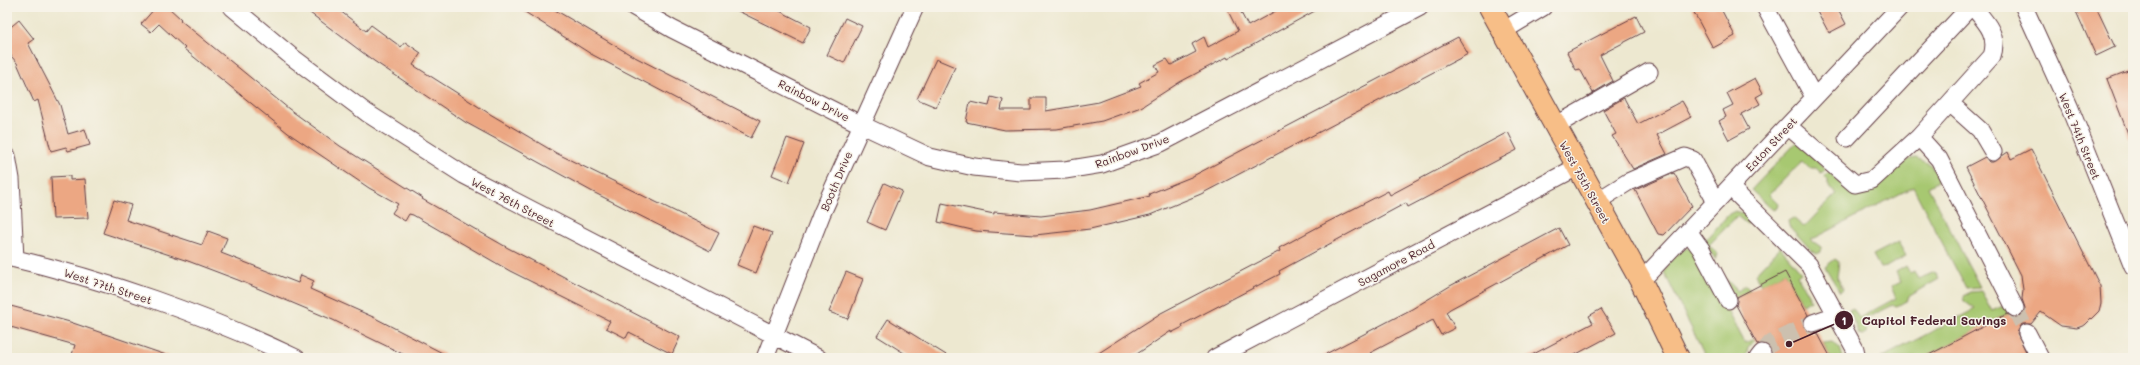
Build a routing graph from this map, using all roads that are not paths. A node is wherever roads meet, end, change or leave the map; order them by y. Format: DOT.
graph roads {
  1 [pos="232,7"];
  2 [pos="634,7"];
  3 [pos="915,7"];
  4 [pos="1420,7"];
  5 [pos="1490,7"];
  6 [pos="1544,7"];
  7 [pos="1765,7"];
  8 [pos="1900,7"];
  9 [pos="1970,7"];
  10 [pos="1973,7"];
  11 [pos="2024,7"];
  12 [pos="1503,31"];
  13 [pos="1649,72"];
  14 [pos="1814,97"];
  15 [pos="1950,103"];
  16 [pos="860,124"];
  17 [pos="1555,126"];
  18 [pos="1788,126"];
  19 [pos="1919,137"];
  20 [pos="1847,138"];
  21 [pos="1993,152"];
  22 [pos="7,156"];
  23 [pos="1577,167"];
  24 [pos="1730,187"];
  25 [pos="1596,202"];
  26 [pos="1716,202"];
  27 [pos="1688,231"];
  28 [pos="11,258"];
  29 [pos="2133,266"];
  30 [pos="1641,281"];
  31 [pos="1728,300"];
  32 [pos="2015,308"];
  33 [pos="1836,315"];
  34 [pos="1812,323"];
  35 [pos="2027,333"];
  36 [pos="774,334"];
  37 [pos="1673,356"];
  38 [pos="296,358"];
  39 [pos="765,358"];
  40 [pos="818,358"];
  41 [pos="1215,358"];
  42 [pos="1856,358"];
  43 [pos="2040,358"];
  1 -- 36 [label="street, West 76th Street"];
  2 -- 16 [label="street, Rainbow Drive"];
  3 -- 16 [label="street, Booth Drive"];
  4 -- 16 [label="street, Rainbow Drive"];
  5 -- 12 [label="main road, West 75th Street"];
  6 -- 12 [label="street"];
  7 -- 14 [label="street"];
  8 -- 14 [label="street, Eaton Street"];
  9 -- 20 [label="street"];
  10 -- 15 [label="street"];
  11 -- 29 [label="street, West 74th Street"];
  12 -- 17 [label="main road, West 75th Street"];
  13 -- 17 [label="street"];
  14 -- 18 [label="street, Eaton Street"];
  15 -- 19 [label="street"];
  15 -- 21 [label="street"];
  16 -- 36 [label="street, Booth Drive"];
  17 -- 23 [label="main road, West 75th Street"];
  18 -- 19 [label="street"];
  18 -- 24 [label="street, Eaton Street"];
  19 -- 32 [label="street"];
  22 -- 28 [label="street, West 77th Street"];
  23 -- 25 [label="main road, West 75th Street"];
  23 -- 41 [label="street, Sagamore Road"];
  24 -- 26 [label="street, Eaton Street"];
  24 -- 33 [label="street"];
  25 -- 26 [label="street"];
  25 -- 30 [label="main road, West 75th Street"];
  26 -- 27 [label="street, Eaton Street"];
  27 -- 30 [label="street, Eaton Street"];
  27 -- 31 [label="street"];
  28 -- 38 [label="street, West 77th Street"];
  30 -- 37 [label="main road, West 75th Street"];
  33 -- 34 [label="street"];
  33 -- 42 [label="street"];
  35 -- 43 [label="street"];
  36 -- 39 [label="street, Booth Drive"];
  36 -- 40 [label="street, West 76th Street"];
}
